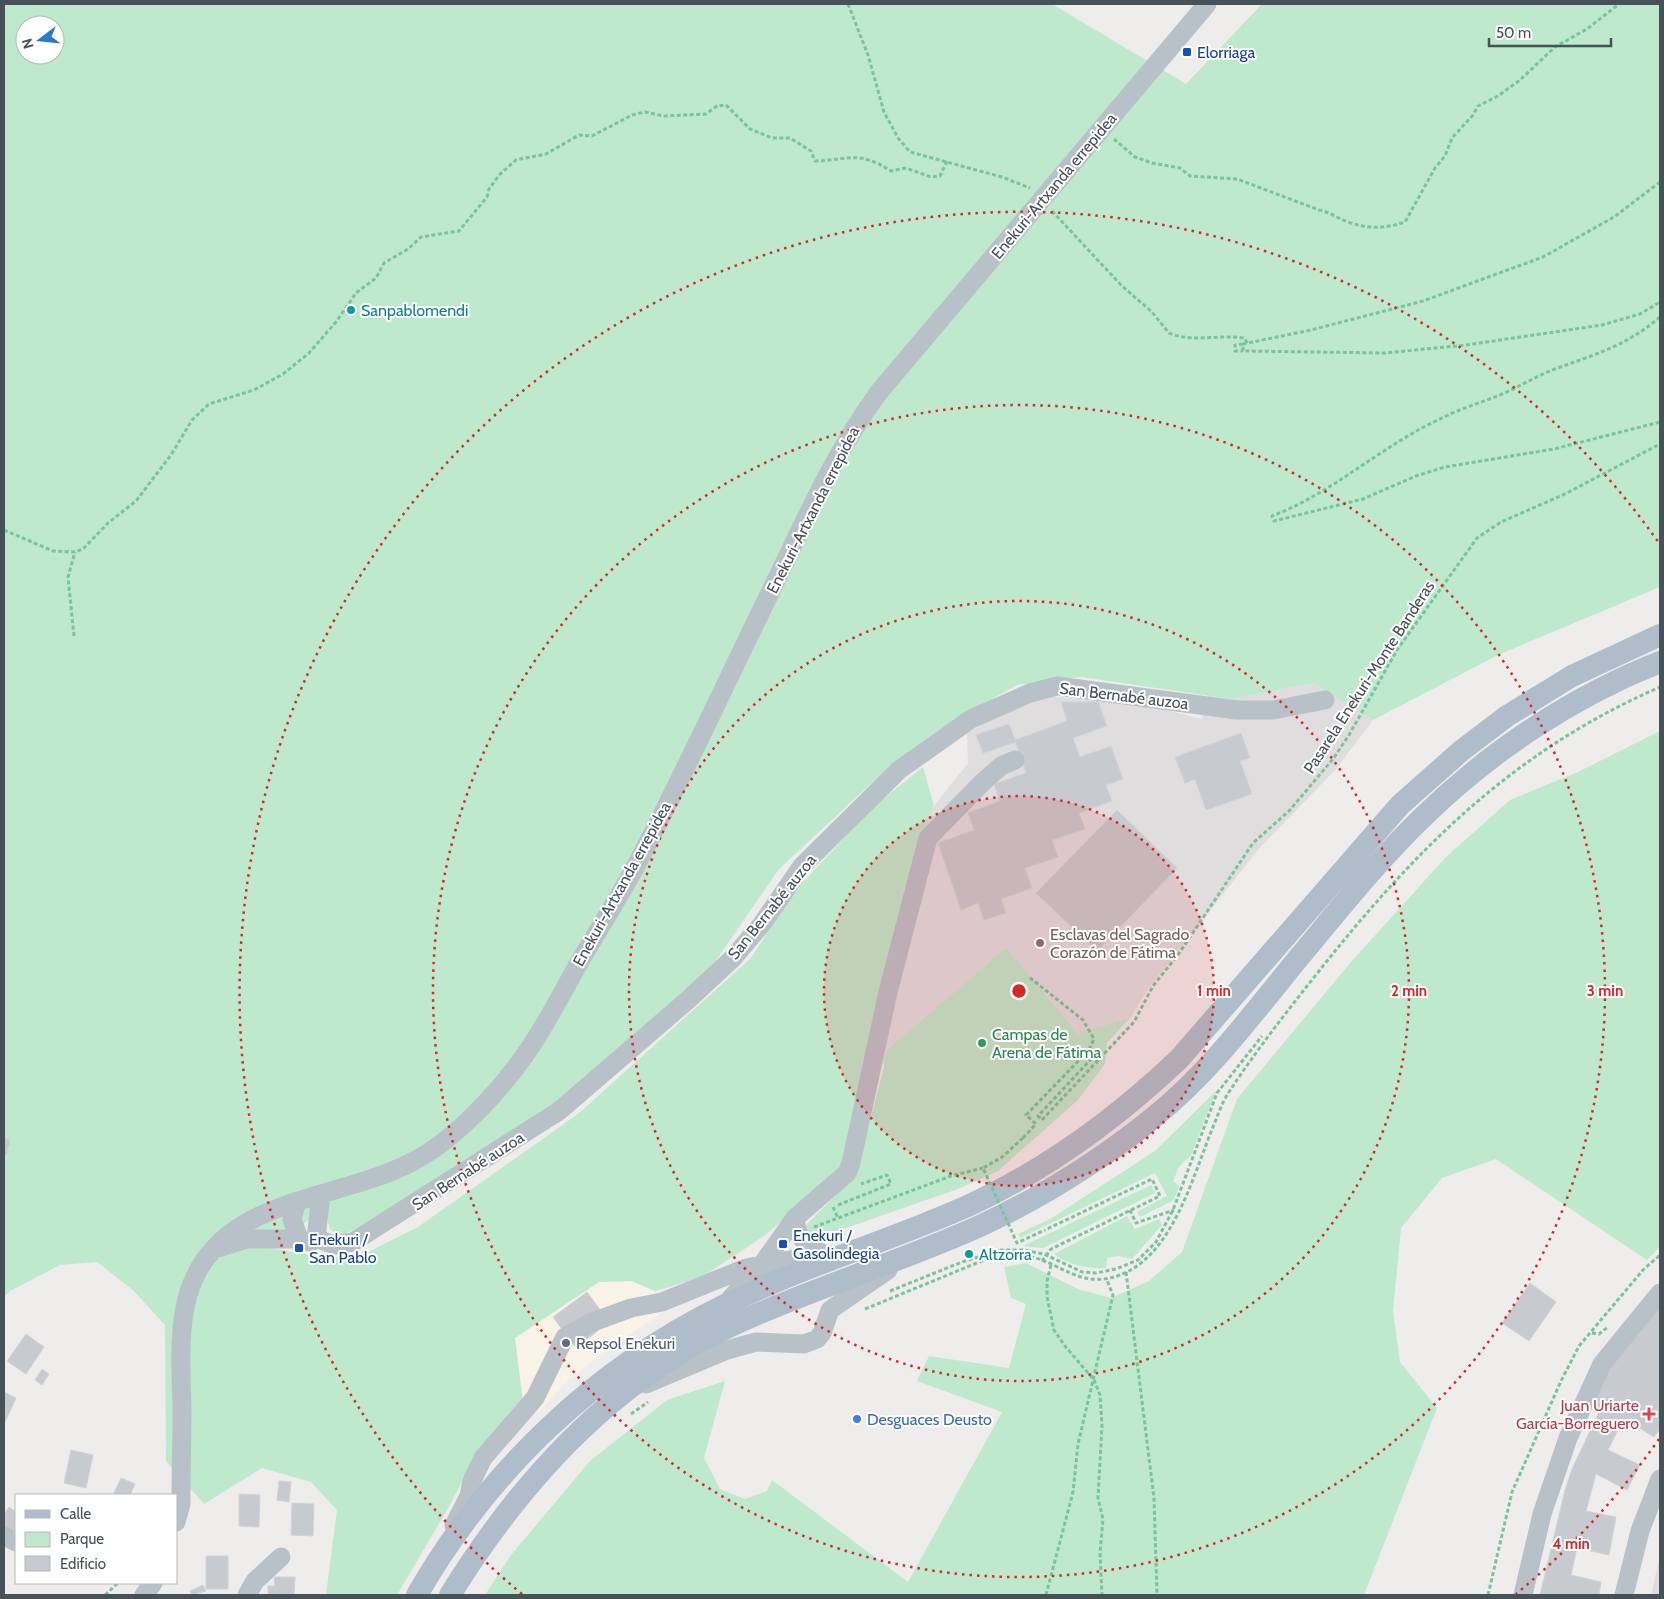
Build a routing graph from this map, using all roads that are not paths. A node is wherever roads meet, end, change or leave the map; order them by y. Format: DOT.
graph roads {
  1 [pos="1207,4"];
  2 [pos="1660,635"];
  3 [pos="1660,662"];
  4 [pos="1325,700"];
  5 [pos="1015,760"];
  6 [pos="321,1194"];
  7 [pos="297,1201"];
  8 [pos="795,1218"];
  9 [pos="310,1232"];
  10 [pos="210,1251"];
  11 [pos="912,1253"];
  12 [pos="831,1256"];
  13 [pos="761,1266"];
  14 [pos="1660,1293"];
  15 [pos="724,1305"];
  16 [pos="620,1396"];
  17 [pos="1660,1479"];
  18 [pos="178,1515"];
  19 [pos="439,1555"];
  20 [pos="281,1557"];
  21 [pos="152,1584"];
  22 [pos="144,1595"];
  23 [pos="247,1595"];
  24 [pos="417,1595"];
  25 [pos="450,1595"];
  26 [pos="1523,1595"];
  27 [pos="1624,1595"];
  1 -- 6 [label="street, Enekuri-Artxanda errepidea"];
  2 -- 12 [label="main road"];
  3 -- 11 [label="main road"];
  4 -- 9 [label="street, San Bernabé auzoa"];
  5 -- 8 [label="street"];
  6 -- 7 [label="street, Enekuri-Artxanda errepidea"];
  6 -- 9 [label="street"];
  7 -- 9 [label="street"];
  7 -- 9 [label="street"];
  7 -- 10 [label="street, Enekuri-Artxanda errepidea"];
  8 -- 12 [label="street"];
  8 -- 13 [label="street"];
  9 -- 10 [label="street"];
  10 -- 18 [label="street"];
  11 -- 16 [label="main road"];
  11 -- 16 [label="street"];
  12 -- 13 [label="street"];
  12 -- 15 [label="main road"];
  13 -- 15 [label="street"];
  13 -- 19 [label="street"];
  14 -- 26 [label="street"];
  15 -- 19 [label="main road"];
  16 -- 25 [label="main road"];
  17 -- 27 [label="street"];
  19 -- 24 [label="main road"];
  20 -- 23 [label="street"];
  21 -- 22 [label="street"];
}
